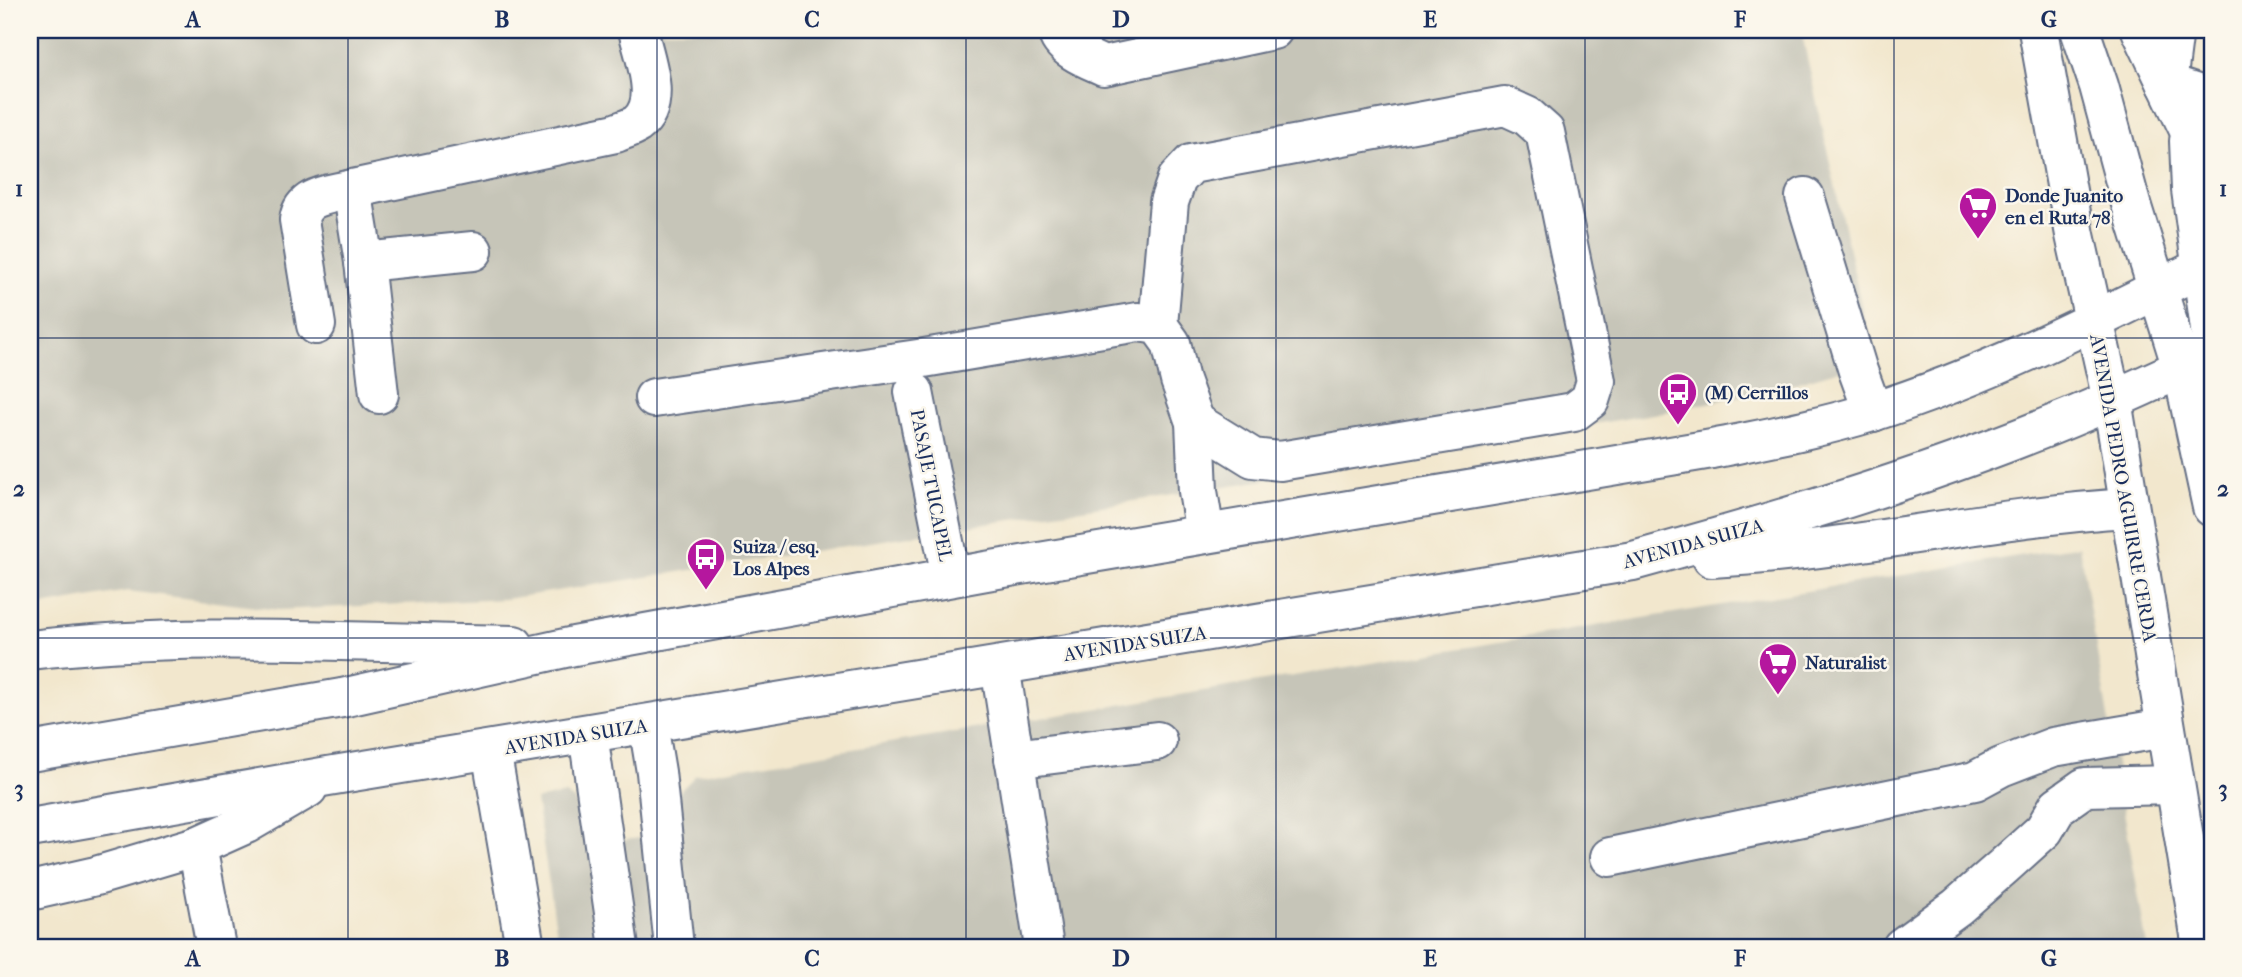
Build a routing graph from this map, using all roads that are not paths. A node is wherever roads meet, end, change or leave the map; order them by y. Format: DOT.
graph roads {
  1 [pos="639,30"];
  2 [pos="1057,30"];
  3 [pos="1273,30"];
  4 [pos="2038,30"];
  5 [pos="2080,30"];
  6 [pos="2141,30"];
  7 [pos="2174,30"];
  8 [pos="2167,84"];
  9 [pos="2212,99"];
  10 [pos="2188,128"];
  11 [pos="352,190"];
  12 [pos="2212,192"];
  13 [pos="1805,197"];
  14 [pos="473,251"];
  15 [pos="364,262"];
  16 [pos="2207,265"];
  17 [pos="2157,289"];
  18 [pos="2094,320"];
  19 [pos="316,325"];
  20 [pos="1158,325"];
  21 [pos="2212,344"];
  22 [pos="2197,361"];
  23 [pos="914,393"];
  24 [pos="379,394"];
  25 [pos="654,398"];
  26 [pos="2112,400"];
  27 [pos="1873,412"];
  28 [pos="1195,422"];
  29 [pos="2212,507"];
  30 [pos="2129,508"];
  31 [pos="1205,534"];
  32 [pos="1633,561"];
  33 [pos="951,577"];
  34 [pos="574,646"];
  35 [pos="30,650"];
  36 [pos="1000,666"];
  37 [pos="648,724"];
  38 [pos="2165,728"];
  39 [pos="588,734"];
  40 [pos="1157,741"];
  41 [pos="491,750"];
  42 [pos="30,752"];
  43 [pos="1014,759"];
  44 [pos="328,776"];
  45 [pos="2174,785"];
  46 [pos="30,828"];
  47 [pos="197,846"];
  48 [pos="1610,856"];
  49 [pos="30,891"];
  50 [pos="216,947"];
  51 [pos="525,947"];
  52 [pos="619,947"];
  53 [pos="674,947"];
  54 [pos="1044,947"];
  55 [pos="1902,947"];
  56 [pos="2202,947"];
  1 -- 11 [label="main road"];
  2 -- 3 [label="main road"];
  4 -- 18 [label="main road, AVENIDA PEDRO AGUIRRE CERDA"];
  5 -- 17 [label="main road"];
  6 -- 8 [label="main road"];
  7 -- 8 [label="main road"];
  8 -- 9 [label="main road"];
  8 -- 10 [label="main road"];
  10 -- 12 [label="main road"];
  10 -- 16 [label="main road"];
  11 -- 15 [label="main road"];
  11 -- 19 [label="main road"];
  13 -- 27 [label="main road"];
  14 -- 15 [label="main road"];
  15 -- 24 [label="main road"];
  16 -- 17 [label="main road"];
  16 -- 21 [label="main road"];
  17 -- 18 [label="main road"];
  17 -- 22 [label="main road"];
  18 -- 26 [label="main road, AVENIDA PEDRO AGUIRRE CERDA"];
  18 -- 27 [label="main road"];
  20 -- 25 [label="main road"];
  20 -- 28 [label="main road"];
  20 -- 28 [label="main road"];
  22 -- 26 [label="main road, AVENIDA SUIZA"];
  22 -- 29 [label="main road"];
  23 -- 33 [label="main road, PASAJE TUCAPEL"];
  26 -- 30 [label="main road, AVENIDA PEDRO AGUIRRE CERDA"];
  26 -- 32 [label="main road, AVENIDA SUIZA"];
  27 -- 31 [label="main road"];
  28 -- 31 [label="main road"];
  30 -- 32 [label="main road"];
  30 -- 38 [label="main road, AVENIDA PEDRO AGUIRRE CERDA"];
  31 -- 33 [label="main road"];
  32 -- 36 [label="main road, AVENIDA SUIZA"];
  33 -- 34 [label="main road"];
  34 -- 35 [label="main road"];
  34 -- 42 [label="main road"];
  36 -- 37 [label="main road, AVENIDA SUIZA"];
  36 -- 43 [label="main road"];
  37 -- 39 [label="main road, AVENIDA SUIZA"];
  37 -- 53 [label="main road"];
  38 -- 45 [label="main road, AVENIDA PEDRO AGUIRRE CERDA"];
  38 -- 48 [label="main road"];
  39 -- 41 [label="main road, AVENIDA SUIZA"];
  39 -- 52 [label="main road"];
  40 -- 43 [label="main road"];
  41 -- 44 [label="main road, AVENIDA SUIZA"];
  41 -- 51 [label="main road"];
  43 -- 54 [label="main road"];
  44 -- 46 [label="main road, AVENIDA SUIZA"];
  44 -- 47 [label="main road"];
  45 -- 55 [label="main road"];
  45 -- 56 [label="main road, AVENIDA PEDRO AGUIRRE CERDA"];
  47 -- 49 [label="main road"];
  47 -- 50 [label="main road"];
}
